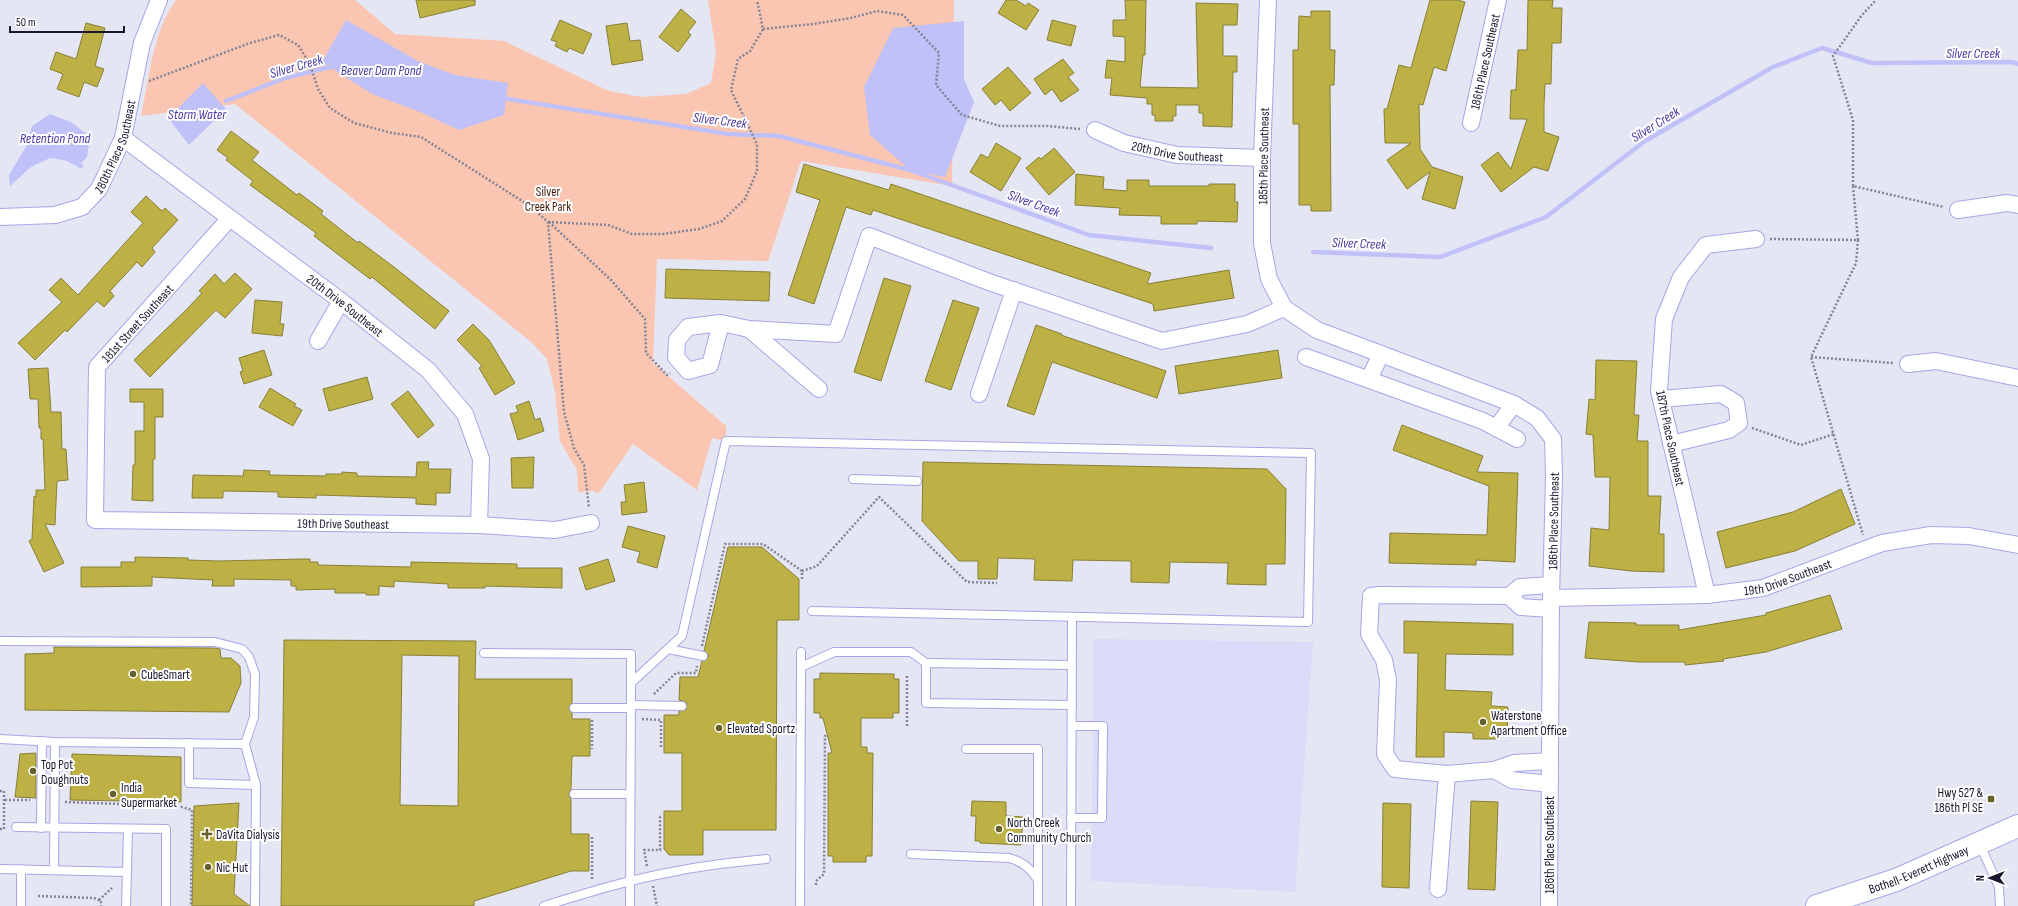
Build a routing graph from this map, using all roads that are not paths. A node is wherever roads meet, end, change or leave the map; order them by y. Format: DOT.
graph roads {
  1 [pos="159,0"];
  2 [pos="1268,0"];
  3 [pos="1498,0"];
  4 [pos="1471,122"];
  5 [pos="1095,130"];
  6 [pos="123,138"];
  7 [pos="1262,158"];
  8 [pos="2018,205"];
  9 [pos="1958,210"];
  10 [pos="0,217"];
  11 [pos="230,218"];
  12 [pos="1756,239"];
  13 [pos="1014,290"];
  14 [pos="341,301"];
  15 [pos="1284,308"];
  16 [pos="721,323"];
  17 [pos="749,330"];
  18 [pos="318,341"];
  19 [pos="1381,354"];
  20 [pos="1306,357"];
  21 [pos="1908,364"];
  22 [pos="2018,378"];
  23 [pos="1369,379"];
  24 [pos="819,389"];
  25 [pos="979,394"];
  26 [pos="1661,399"];
  27 [pos="1514,404"];
  28 [pos="1496,428"];
  29 [pos="1517,439"];
  30 [pos="1671,444"];
  31 [pos="853,479"];
  32 [pos="917,480"];
  33 [pos="95,520"];
  34 [pos="591,523"];
  35 [pos="479,526"];
  36 [pos="2018,545"];
  37 [pos="1707,595"];
  38 [pos="1509,596"];
  39 [pos="1551,597"];
  40 [pos="812,611"];
  41 [pos="1072,617"];
  42 [pos="0,641"];
  43 [pos="668,649"];
  44 [pos="801,652"];
  45 [pos="484,653"];
  46 [pos="701,656"];
  47 [pos="926,662"];
  48 [pos="1072,665"];
  49 [pos="801,668"];
  50 [pos="631,683"];
  51 [pos="1072,705"];
  52 [pos="682,706"];
  53 [pos="631,707"];
  54 [pos="574,708"];
  55 [pos="1072,726"];
  56 [pos="0,739"];
  57 [pos="42,741"];
  58 [pos="55,742"];
  59 [pos="190,743"];
  60 [pos="245,744"];
  61 [pos="966,748"];
  62 [pos="1550,761"];
  63 [pos="1494,770"];
  64 [pos="1447,774"];
  65 [pos="1550,784"];
  66 [pos="256,785"];
  67 [pos="574,794"];
  68 [pos="630,794"];
  69 [pos="1072,818"];
  70 [pos="2018,826"];
  71 [pos="16,827"];
  72 [pos="41,828"];
  73 [pos="55,828"];
  74 [pos="128,829"];
  75 [pos="1979,844"];
  76 [pos="911,854"];
  77 [pos="766,859"];
  78 [pos="0,869"];
  79 [pos="21,869"];
  80 [pos="54,870"];
  81 [pos="127,872"];
  82 [pos="1038,880"];
  83 [pos="630,882"];
  84 [pos="1438,889"];
  85 [pos="21,906"];
  86 [pos="126,906"];
  87 [pos="166,906"];
  88 [pos="255,906"];
  89 [pos="544,906"];
  90 [pos="630,906"];
  91 [pos="800,906"];
  92 [pos="1038,906"];
  93 [pos="1071,906"];
  94 [pos="1549,906"];
  95 [pos="1817,906"];
  96 [pos="2000,906"];
  1 -- 6 [label="street, 180th Place Southeast"];
  2 -- 7 [label="street, 185th Place Southeast"];
  3 -- 4 [label="street, 186th Place Southeast"];
  5 -- 7 [label="street, 20th Drive Southeast"];
  6 -- 10 [label="street, 180th Place Southeast"];
  6 -- 11 [label="street, 20th Drive Southeast"];
  7 -- 15 [label="street, 185th Place Southeast"];
  8 -- 9 [label="street"];
  11 -- 14 [label="street, 20th Drive Southeast"];
  11 -- 33 [label="street, 181st Street Southeast"];
  12 -- 26 [label="street, 187th Place Southeast"];
  13 -- 15 [label="street"];
  13 -- 17 [label="street"];
  13 -- 25 [label="street"];
  14 -- 18 [label="street"];
  14 -- 35 [label="street, 20th Drive Southeast"];
  15 -- 19 [label="street, 186th Place Southeast"];
  16 -- 16 [label="street"];
  16 -- 17 [label="street"];
  17 -- 24 [label="street"];
  19 -- 23 [label="street"];
  19 -- 27 [label="street, 186th Place Southeast"];
  20 -- 23 [label="street"];
  21 -- 22 [label="street"];
  23 -- 28 [label="street"];
  26 -- 30 [label="street, 187th Place Southeast"];
  26 -- 30 [label="street"];
  27 -- 28 [label="street"];
  27 -- 39 [label="street, 186th Place Southeast"];
  28 -- 29 [label="street"];
  30 -- 37 [label="street, 187th Place Southeast"];
  31 -- 32 [label="lane"];
  33 -- 35 [label="street, 19th Drive Southeast"];
  34 -- 35 [label="street, 19th Drive Southeast"];
  36 -- 37 [label="street, 19th Drive Southeast"];
  37 -- 39 [label="street, 19th Drive Southeast"];
  38 -- 39 [label="street"];
  38 -- 39 [label="street"];
  38 -- 64 [label="street"];
  39 -- 62 [label="street, 186th Place Southeast"];
  40 -- 41 [label="lane"];
  41 -- 43 [label="lane"];
  41 -- 48 [label="lane"];
  42 -- 60 [label="lane"];
  43 -- 46 [label="lane"];
  43 -- 50 [label="lane"];
  44 -- 49 [label="lane"];
  45 -- 50 [label="lane"];
  47 -- 48 [label="lane"];
  47 -- 49 [label="lane"];
  47 -- 51 [label="lane"];
  48 -- 51 [label="lane"];
  49 -- 91 [label="lane"];
  50 -- 53 [label="lane"];
  51 -- 55 [label="lane"];
  52 -- 53 [label="lane"];
  53 -- 54 [label="lane"];
  53 -- 68 [label="lane"];
  55 -- 69 [label="lane"];
  55 -- 69 [label="lane"];
  56 -- 57 [label="lane"];
  57 -- 58 [label="lane"];
  57 -- 72 [label="lane"];
  58 -- 59 [label="lane"];
  58 -- 73 [label="lane"];
  59 -- 60 [label="lane"];
  59 -- 66 [label="lane"];
  60 -- 66 [label="lane"];
  61 -- 82 [label="lane"];
  62 -- 63 [label="street"];
  62 -- 65 [label="street, 186th Place Southeast"];
  63 -- 64 [label="street"];
  63 -- 65 [label="street"];
  64 -- 84 [label="street"];
  65 -- 94 [label="street, 186th Place Southeast"];
  66 -- 88 [label="lane"];
  67 -- 68 [label="lane"];
  68 -- 83 [label="lane"];
  69 -- 93 [label="lane"];
  70 -- 75 [label="main road, Bothell-Everett Highway"];
  71 -- 72 [label="lane"];
  72 -- 73 [label="lane"];
  73 -- 74 [label="lane"];
  73 -- 80 [label="lane"];
  74 -- 81 [label="lane"];
  74 -- 87 [label="lane"];
  75 -- 95 [label="main road, Bothell-Everett Highway"];
  75 -- 96 [label="lane"];
  76 -- 82 [label="lane"];
  77 -- 83 [label="lane"];
  78 -- 79 [label="lane"];
  79 -- 80 [label="lane"];
  79 -- 85 [label="lane"];
  80 -- 81 [label="lane"];
  81 -- 86 [label="lane"];
  82 -- 92 [label="lane"];
  83 -- 89 [label="lane"];
  83 -- 90 [label="lane"];
}
